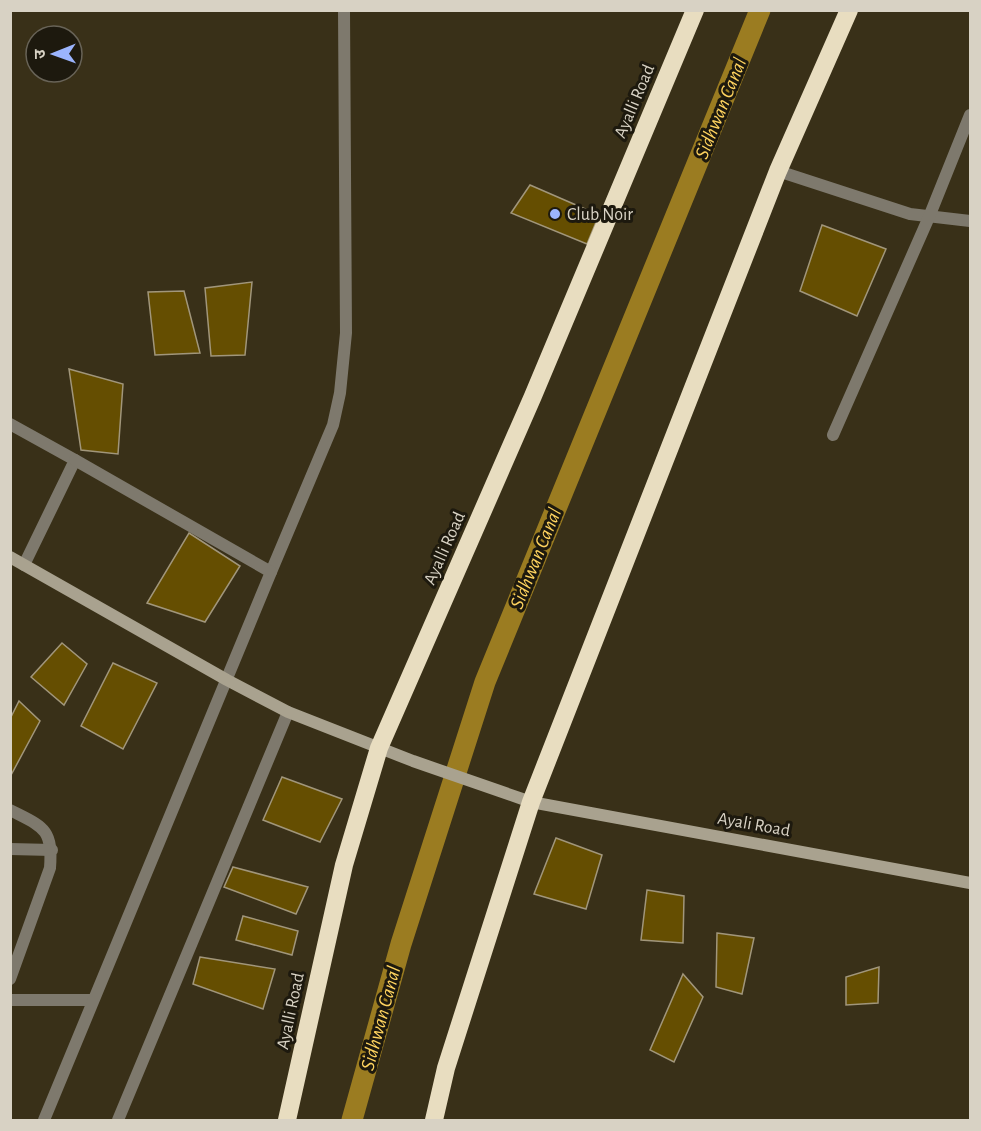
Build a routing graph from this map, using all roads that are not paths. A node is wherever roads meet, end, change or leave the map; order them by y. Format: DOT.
graph roads {
  1 [pos="344,10"];
  2 [pos="695,10"];
  3 [pos="849,10"];
  4 [pos="970,115"];
  5 [pos="778,171"];
  6 [pos="929,217"];
  7 [pos="970,220"];
  8 [pos="10,424"];
  9 [pos="833,435"];
  10 [pos="75,460"];
  11 [pos="10,557"];
  12 [pos="24,565"];
  13 [pos="271,572"];
  14 [pos="227,680"];
  15 [pos="288,712"];
  16 [pos="379,748"];
  17 [pos="531,802"];
  18 [pos="10,810"];
  19 [pos="10,849"];
  20 [pos="52,850"];
  21 [pos="970,883"];
  22 [pos="10,979"];
  23 [pos="92,999"];
  24 [pos="10,1000"];
  25 [pos="44,1120"];
  26 [pos="118,1120"];
  27 [pos="287,1120"];
  28 [pos="434,1120"];
  1 -- 13 [label="street"];
  2 -- 16 [label="highway, Ayalli Road"];
  3 -- 5 [label="highway"];
  4 -- 6 [label="street"];
  5 -- 6 [label="street"];
  5 -- 17 [label="highway"];
  6 -- 7 [label="street"];
  6 -- 9 [label="street"];
  8 -- 10 [label="street"];
  10 -- 12 [label="street"];
  10 -- 13 [label="street"];
  11 -- 12 [label="street, Ayali Road"];
  12 -- 14 [label="street, Ayali Road"];
  13 -- 14 [label="street"];
  14 -- 15 [label="street, Ayali Road"];
  14 -- 23 [label="street"];
  15 -- 16 [label="street, Ayali Road"];
  15 -- 26 [label="street"];
  16 -- 17 [label="street, Ayali Road"];
  16 -- 27 [label="highway, Ayalli Road"];
  17 -- 21 [label="street, Ayali Road"];
  17 -- 28 [label="highway"];
  18 -- 20 [label="street"];
  19 -- 20 [label="street"];
  20 -- 22 [label="street"];
  23 -- 24 [label="street"];
  23 -- 25 [label="street"];
}
